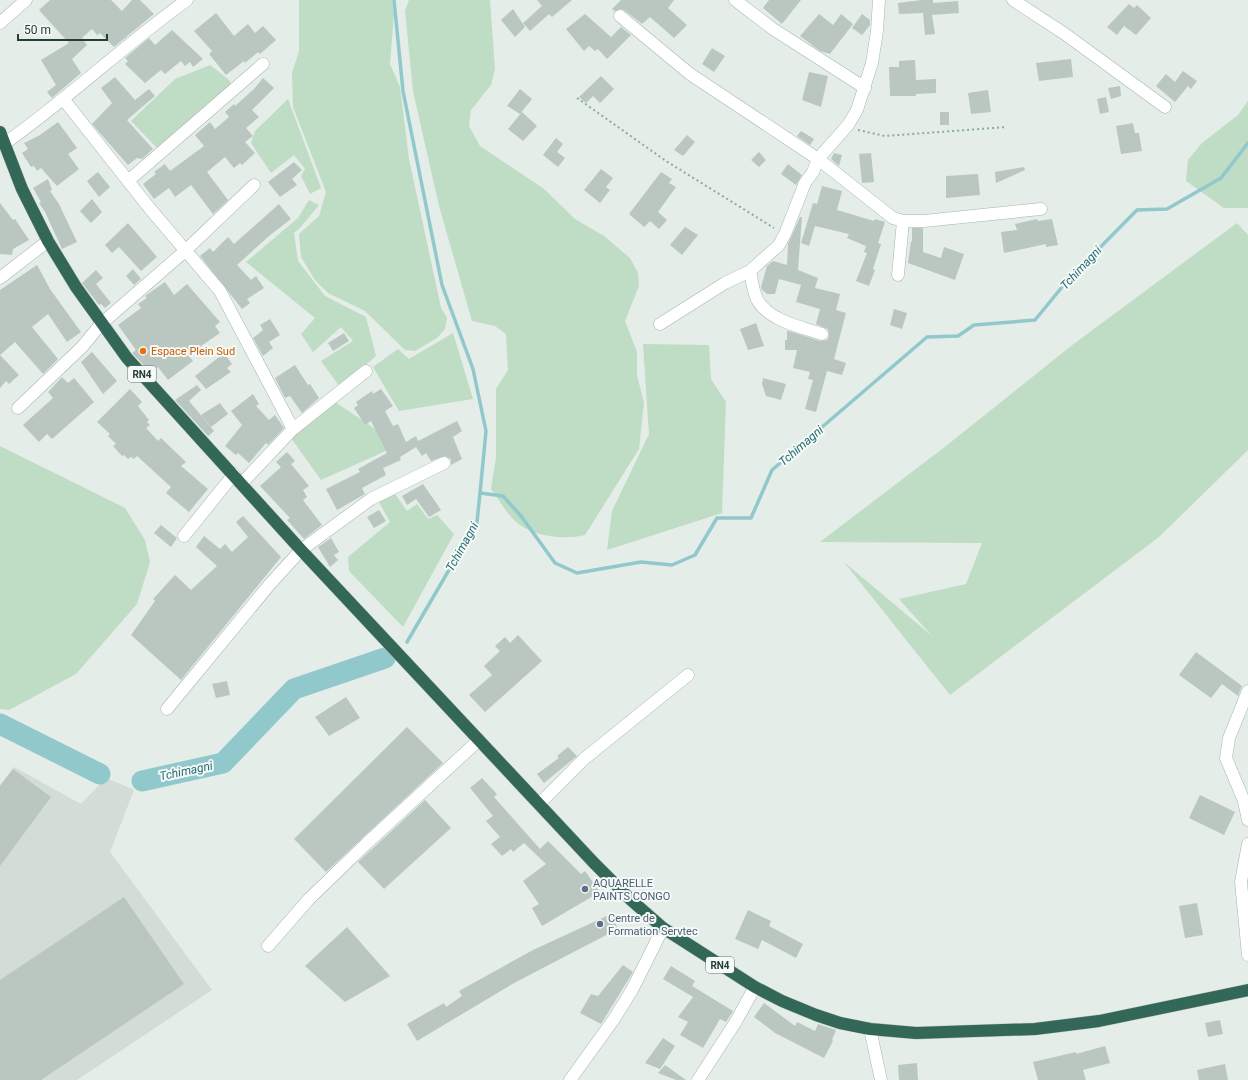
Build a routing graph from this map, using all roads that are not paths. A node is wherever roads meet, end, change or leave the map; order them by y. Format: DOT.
graph roads {
  1 [pos="26,0"];
  2 [pos="187,0"];
  3 [pos="735,0"];
  4 [pos="879,0"];
  5 [pos="1013,0"];
  6 [pos="620,16"];
  7 [pos="0,23"];
  8 [pos="263,64"];
  9 [pos="865,88"];
  10 [pos="64,100"];
  11 [pos="1165,107"];
  12 [pos="1,137"];
  13 [pos="818,159"];
  14 [pos="128,181"];
  15 [pos="254,185"];
  16 [pos="1041,209"];
  17 [pos="904,221"];
  18 [pos="48,241"];
  19 [pos="185,251"];
  20 [pos="750,271"];
  21 [pos="898,275"];
  22 [pos="0,278"];
  23 [pos="101,324"];
  24 [pos="660,324"];
  25 [pos="822,334"];
  26 [pos="366,371"];
  27 [pos="18,408"];
  28 [pos="293,429"];
  29 [pos="444,463"];
  30 [pos="238,478"];
  31 [pos="184,536"];
  32 [pos="302,550"];
  33 [pos="688,675"];
  34 [pos="1248,692"];
  35 [pos="167,709"];
  36 [pos="479,740"];
  37 [pos="539,804"];
  38 [pos="1248,820"];
  39 [pos="1248,844"];
  40 [pos="663,928"];
  41 [pos="268,946"];
  42 [pos="1248,955"];
  43 [pos="755,986"];
  44 [pos="1248,990"];
  45 [pos="870,1029"];
  46 [pos="570,1080"];
  47 [pos="698,1080"];
  48 [pos="881,1080"];
  1 -- 7 [label="street"];
  2 -- 10 [label="street"];
  3 -- 9 [label="street"];
  4 -- 9 [label="street"];
  5 -- 11 [label="street"];
  6 -- 13 [label="street"];
  8 -- 14 [label="street"];
  9 -- 13 [label="street"];
  10 -- 12 [label="street"];
  10 -- 14 [label="street"];
  12 -- 18 [label="highway, RN4"];
  13 -- 17 [label="street"];
  13 -- 20 [label="street"];
  14 -- 19 [label="street"];
  15 -- 19 [label="street"];
  16 -- 17 [label="street"];
  17 -- 21 [label="street"];
  18 -- 22 [label="street"];
  18 -- 23 [label="highway, RN4"];
  19 -- 23 [label="street"];
  19 -- 28 [label="street"];
  20 -- 24 [label="street"];
  20 -- 25 [label="street"];
  23 -- 27 [label="street"];
  23 -- 30 [label="highway, RN4"];
  26 -- 28 [label="street"];
  28 -- 30 [label="street"];
  29 -- 32 [label="street"];
  30 -- 31 [label="street"];
  30 -- 32 [label="highway, RN4"];
  32 -- 35 [label="street"];
  32 -- 36 [label="highway, RN4"];
  33 -- 37 [label="street"];
  34 -- 38 [label="street"];
  36 -- 37 [label="highway, RN4"];
  36 -- 41 [label="street"];
  37 -- 40 [label="highway, RN4"];
  39 -- 42 [label="street"];
  40 -- 43 [label="highway, RN4"];
  40 -- 46 [label="street"];
  43 -- 45 [label="highway, RN4"];
  43 -- 47 [label="street"];
  44 -- 45 [label="highway, RN4"];
  45 -- 48 [label="street"];
}
